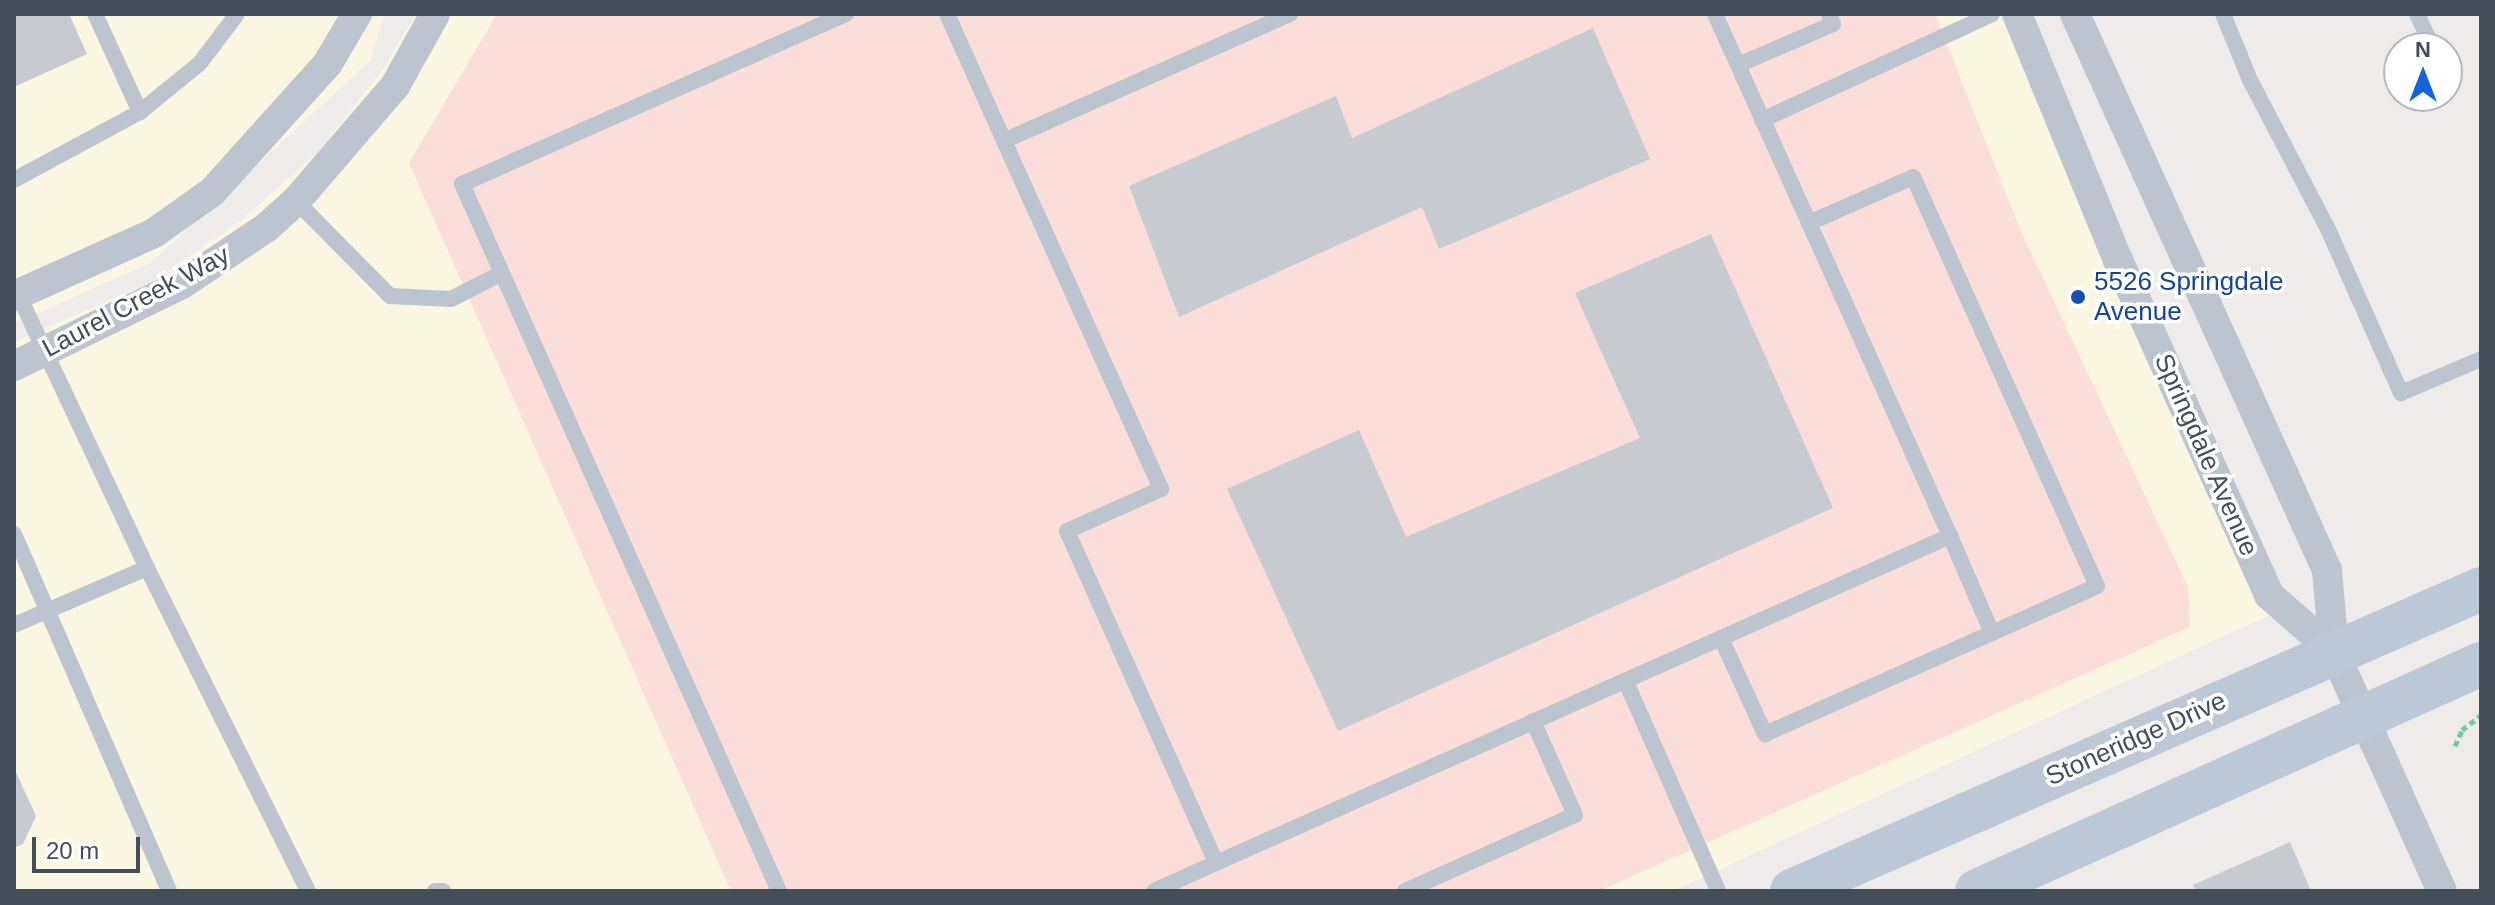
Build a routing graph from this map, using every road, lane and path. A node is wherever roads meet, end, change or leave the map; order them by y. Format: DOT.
graph roads {
  1 [pos="95,14"];
  2 [pos="237,14"];
  3 [pos="357,14"];
  4 [pos="435,14"];
  5 [pos="846,14"];
  6 [pos="947,14"];
  7 [pos="1290,14"];
  8 [pos="1715,14"];
  9 [pos="1829,14"];
  10 [pos="1992,14"];
  11 [pos="2017,14"];
  12 [pos="2075,14"];
  13 [pos="2223,14"];
  14 [pos="1738,65"];
  15 [pos="140,112"];
  16 [pos="1762,120"];
  17 [pos="1004,141"];
  18 [pos="14,180"];
  19 [pos="296,201"];
  20 [pos="1809,223"];
  21 [pos="502,273"];
  22 [pos="15,292"];
  23 [pos="43,353"];
  24 [pos="2481,359"];
  25 [pos="14,366"];
  26 [pos="14,534"];
  27 [pos="1950,536"];
  28 [pos="147,568"];
  29 [pos="2481,589"];
  30 [pos="49,609"];
  31 [pos="14,625"];
  32 [pos="1992,633"];
  33 [pos="1721,638"];
  34 [pos="2334,652"];
  35 [pos="2481,664"];
  36 [pos="1626,682"];
  37 [pos="2364,714"];
  38 [pos="2481,715"];
  39 [pos="1533,721"];
  40 [pos="2455,746"];
  41 [pos="1216,863"];
  42 [pos="169,891"];
  43 [pos="308,891"];
  44 [pos="435,891"];
  45 [pos="443,891"];
  46 [pos="779,891"];
  47 [pos="1154,891"];
  48 [pos="1405,891"];
  49 [pos="1718,891"];
  50 [pos="1792,891"];
  51 [pos="1977,891"];
  52 [pos="2442,891"];
  1 -- 15 [label="lane"];
  2 -- 15 [label="lane"];
  3 -- 22 [label="street, Laurel Creek Way"];
  4 -- 19 [label="street, Laurel Creek Way"];
  5 -- 21 [label="lane"];
  6 -- 17 [label="lane"];
  7 -- 17 [label="lane"];
  8 -- 14 [label="lane"];
  9 -- 14 [label="lane"];
  10 -- 16 [label="lane"];
  11 -- 34 [label="street, Springdale Avenue"];
  12 -- 34 [label="street, Springdale Avenue"];
  13 -- 24 [label="lane"];
  14 -- 16 [label="lane"];
  15 -- 18 [label="lane"];
  16 -- 20 [label="lane"];
  17 -- 41 [label="lane"];
  19 -- 21 [label="lane"];
  19 -- 23 [label="street, Laurel Creek Way"];
  20 -- 27 [label="lane"];
  20 -- 32 [label="lane"];
  21 -- 46 [label="lane"];
  22 -- 23 [label="lane"];
  23 -- 25 [label="street, Laurel Creek Way"];
  23 -- 28 [label="lane"];
  26 -- 30 [label="lane"];
  27 -- 32 [label="lane"];
  27 -- 33 [label="lane"];
  28 -- 30 [label="lane"];
  28 -- 43 [label="lane"];
  29 -- 34 [label="main road, Stoneridge Drive"];
  30 -- 31 [label="lane"];
  30 -- 42 [label="lane"];
  32 -- 33 [label="lane"];
  33 -- 36 [label="lane"];
  34 -- 37 [label="street, Springdale Avenue"];
  34 -- 50 [label="main road, Stoneridge Drive"];
  35 -- 37 [label="main road"];
  36 -- 39 [label="lane"];
  36 -- 49 [label="lane"];
  37 -- 51 [label="main road"];
  37 -- 52 [label="street, Springdale Avenue"];
  38 -- 40 [label="path"];
  39 -- 41 [label="lane"];
  39 -- 48 [label="lane"];
  41 -- 47 [label="lane"];
  44 -- 45 [label="lane"];
}
